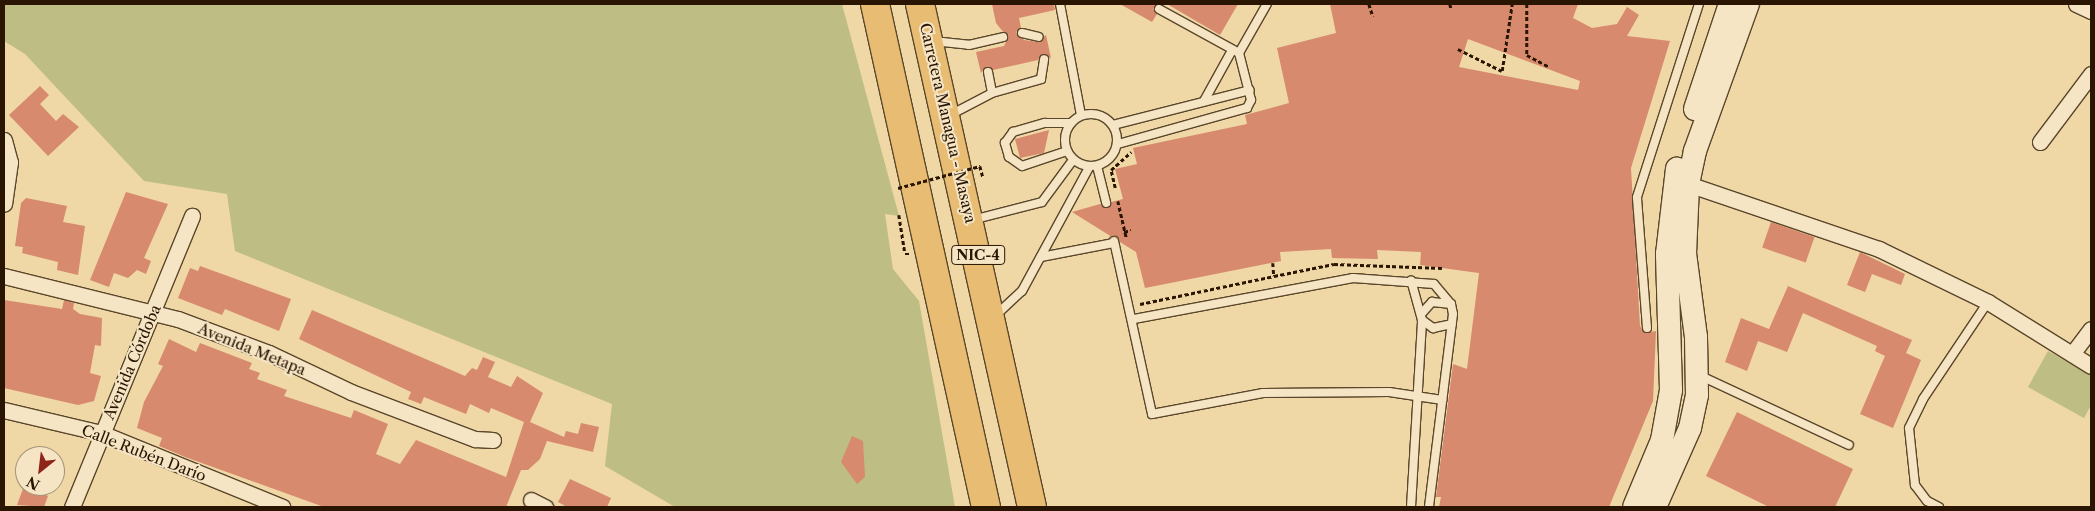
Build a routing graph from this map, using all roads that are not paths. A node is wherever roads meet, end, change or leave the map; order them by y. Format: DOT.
graph roads {
  1 [pos="875,4"];
  2 [pos="920,4"];
  3 [pos="1060,4"];
  4 [pos="1267,4"];
  5 [pos="1699,4"];
  6 [pos="1730,4"];
  7 [pos="1748,4"];
  8 [pos="2076,4"];
  9 [pos="1159,9"];
  10 [pos="2091,11"];
  11 [pos="1022,33"];
  12 [pos="1003,37"];
  13 [pos="1039,37"];
  14 [pos="929,40"];
  15 [pos="1235,52"];
  16 [pos="1044,59"];
  17 [pos="988,72"];
  18 [pos="2091,74"];
  19 [pos="1250,90"];
  20 [pos="992,93"];
  21 [pos="1204,101"];
  22 [pos="1081,116"];
  23 [pos="946,117"];
  24 [pos="1070,124"];
  25 [pos="1113,125"];
  26 [pos="4,140"];
  27 [pos="2040,142"];
  28 [pos="1118,144"];
  29 [pos="1067,152"];
  30 [pos="1073,160"];
  31 [pos="1093,166"];
  32 [pos="1688,184"];
  33 [pos="1106,203"];
  34 [pos="4,204"];
  35 [pos="192,216"];
  36 [pos="970,220"];
  37 [pos="1041,257"];
  38 [pos="4,276"];
  39 [pos="1412,280"];
  40 [pos="1988,302"];
  41 [pos="1451,304"];
  42 [pos="154,313"];
  43 [pos="1422,316"];
  44 [pos="993,318"];
  45 [pos="1134,319"];
  46 [pos="1452,324"];
  47 [pos="1647,328"];
  48 [pos="2091,329"];
  49 [pos="2072,354"];
  50 [pos="2091,366"];
  51 [pos="1697,374"];
  52 [pos="1421,396"];
  53 [pos="1442,400"];
  54 [pos="4,410"];
  55 [pos="101,433"];
  56 [pos="493,440"];
  57 [pos="1850,445"];
  58 [pos="531,500"];
  59 [pos="72,507"];
  60 [pos="282,507"];
  61 [pos="545,507"];
  62 [pos="986,507"];
  63 [pos="1032,507"];
  64 [pos="1411,507"];
  65 [pos="1429,507"];
  66 [pos="1634,507"];
  67 [pos="1655,507"];
  68 [pos="1939,507"];
  1 -- 62 [label="highway, NIC-4"];
  2 -- 14 [label="highway, Carretera Managua - Masaya / NIC-4"];
  3 -- 22 [label="lane"];
  4 -- 15 [label="lane"];
  5 -- 47 [label="lane"];
  6 -- 66 [label="street"];
  7 -- 32 [label="street"];
  8 -- 10 [label="street"];
  9 -- 15 [label="lane"];
  11 -- 13 [label="lane"];
  12 -- 14 [label="lane"];
  14 -- 23 [label="highway, Carretera Managua - Masaya / NIC-4"];
  15 -- 19 [label="lane"];
  15 -- 21 [label="lane"];
  16 -- 20 [label="lane"];
  17 -- 20 [label="lane"];
  18 -- 27 [label="street"];
  19 -- 21 [label="lane"];
  19 -- 28 [label="lane"];
  20 -- 23 [label="lane"];
  21 -- 25 [label="lane"];
  22 -- 24 [label="lane"];
  22 -- 25 [label="lane"];
  23 -- 36 [label="highway, Carretera Managua - Masaya / NIC-4"];
  24 -- 29 [label="lane"];
  24 -- 29 [label="lane"];
  25 -- 28 [label="lane"];
  26 -- 34 [label="street"];
  28 -- 31 [label="lane"];
  29 -- 30 [label="lane"];
  30 -- 31 [label="lane"];
  30 -- 36 [label="lane"];
  31 -- 33 [label="lane"];
  31 -- 37 [label="lane"];
  32 -- 40 [label="street"];
  32 -- 51 [label="street"];
  35 -- 42 [label="street, Avenida Córdoba"];
  36 -- 44 [label="highway, Carretera Managua - Masaya / NIC-4"];
  37 -- 44 [label="lane"];
  37 -- 45 [label="lane"];
  38 -- 42 [label="street, Avenida Metapa"];
  39 -- 41 [label="lane"];
  39 -- 43 [label="lane"];
  39 -- 45 [label="lane"];
  40 -- 49 [label="street"];
  40 -- 68 [label="lane"];
  41 -- 43 [label="lane"];
  41 -- 46 [label="lane"];
  42 -- 55 [label="street, Avenida Córdoba"];
  42 -- 56 [label="street, Avenida Metapa"];
  43 -- 46 [label="lane"];
  43 -- 52 [label="lane"];
  44 -- 63 [label="highway, Carretera Managua - Masaya / NIC-4"];
  45 -- 52 [label="lane"];
  46 -- 53 [label="lane"];
  48 -- 49 [label="street"];
  49 -- 50 [label="street"];
  51 -- 57 [label="lane"];
  51 -- 67 [label="street"];
  52 -- 53 [label="lane"];
  52 -- 64 [label="lane"];
  53 -- 65 [label="lane"];
  54 -- 55 [label="street, Calle Rubén Darío"];
  55 -- 59 [label="street, Avenida Córdoba"];
  55 -- 60 [label="street, Calle Rubén Darío"];
  58 -- 61 [label="street"];
}
